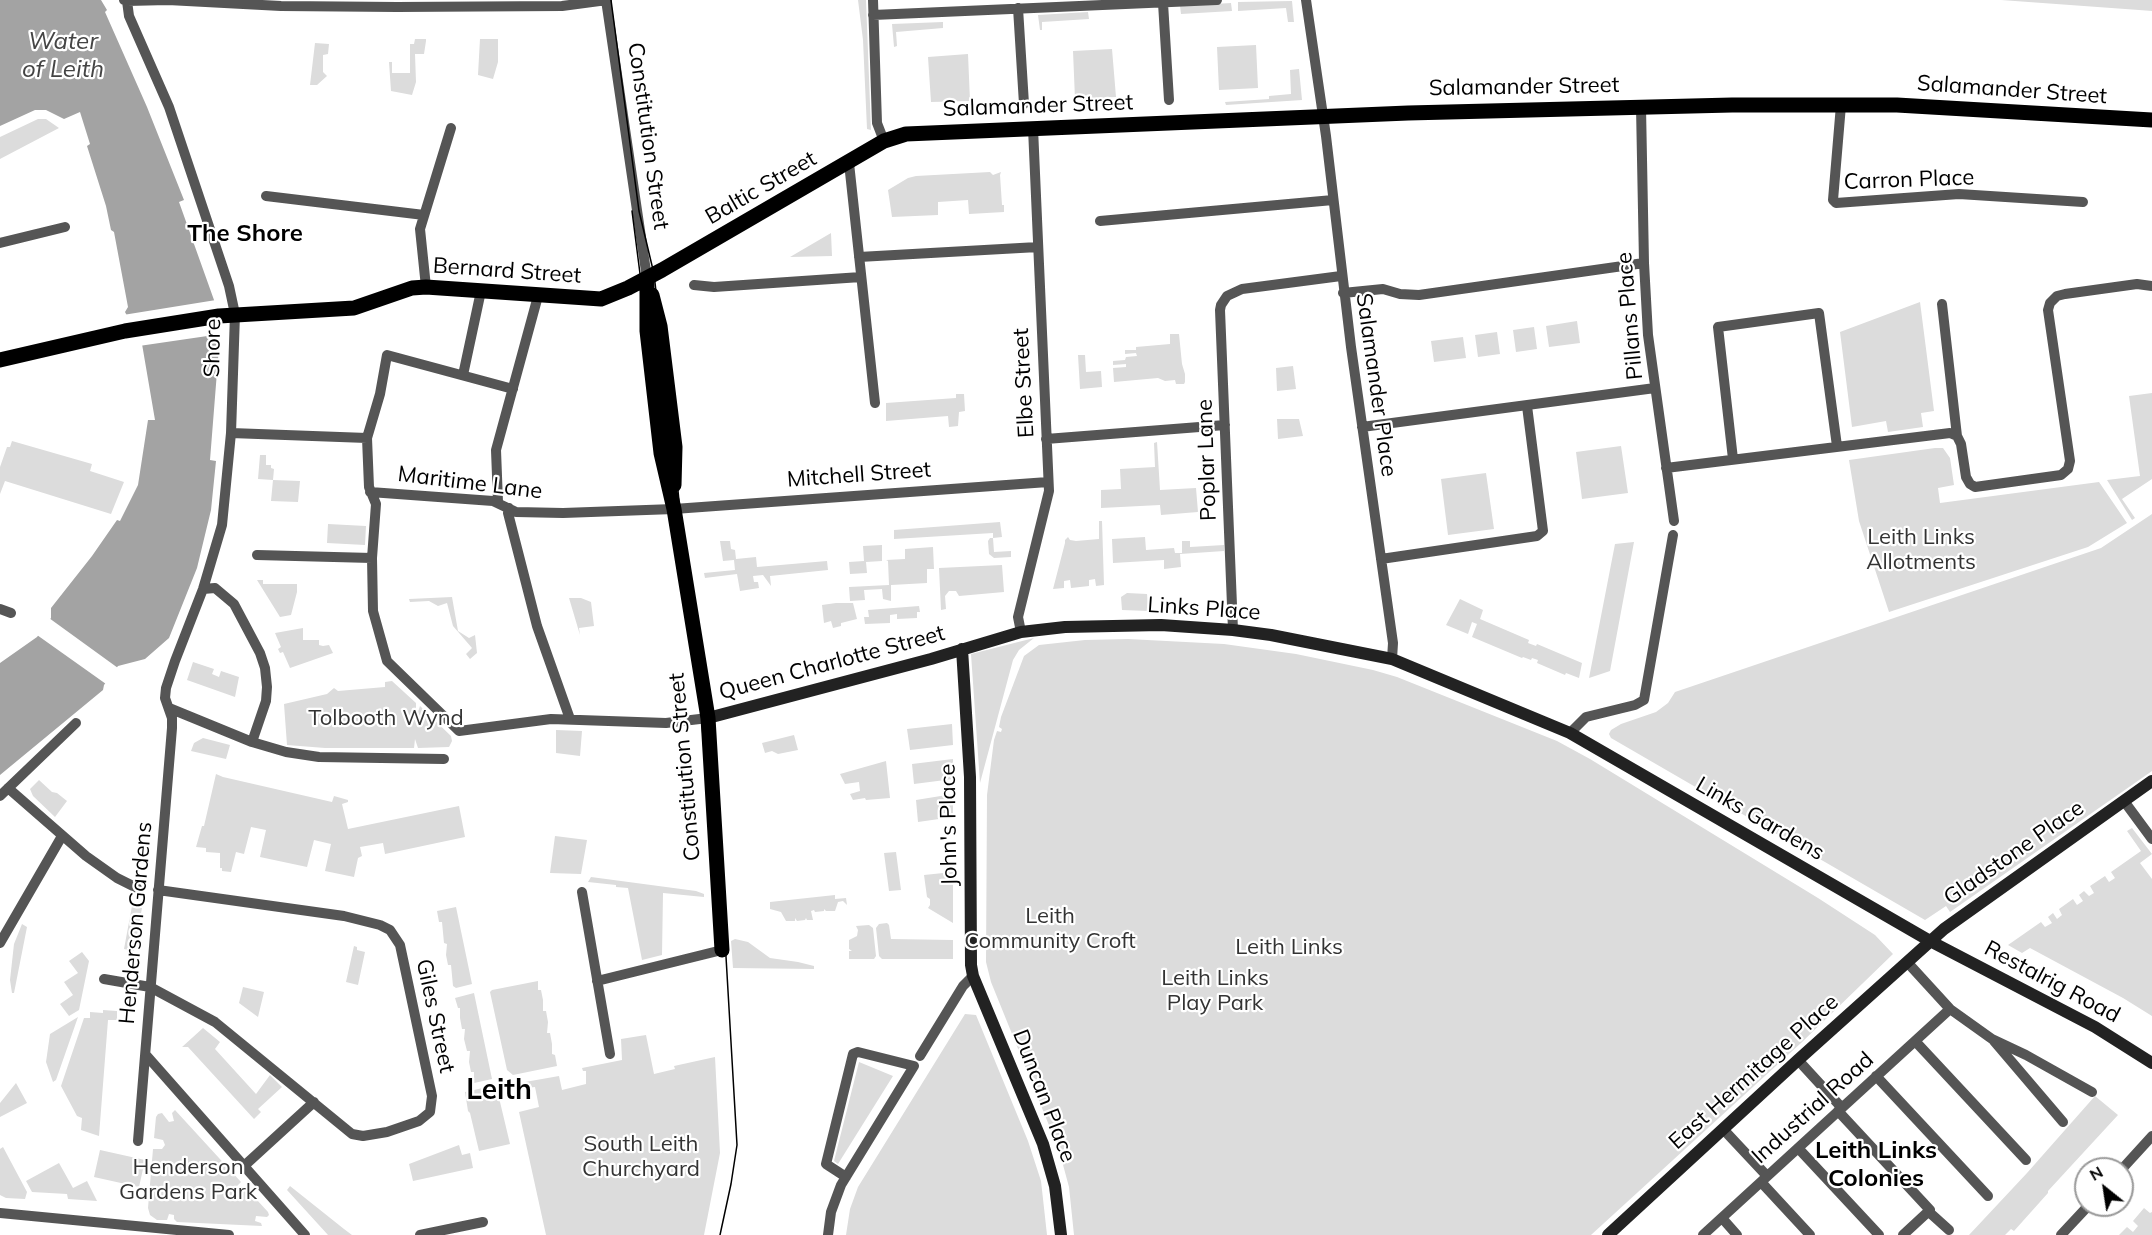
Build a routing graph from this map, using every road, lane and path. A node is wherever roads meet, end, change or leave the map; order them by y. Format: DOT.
graph roads {
  1 [pos="125,0"];
  2 [pos="607,0"];
  3 [pos="873,0"];
  4 [pos="1217,0"];
  5 [pos="1306,0"];
  6 [pos="1163,3"];
  7 [pos="1018,8"];
  8 [pos="873,15"];
  9 [pos="1169,100"];
  10 [pos="1024,104"];
  11 [pos="1841,105"];
  12 [pos="1641,107"];
  13 [pos="1323,117"];
  14 [pos="2152,120"];
  15 [pos="451,128"];
  16 [pos="1033,128"];
  17 [pos="891,138"];
  18 [pos="849,163"];
  19 [pos="266,196"];
  20 [pos="1333,200"];
  21 [pos="2083,202"];
  22 [pos="424,215"];
  23 [pos="1100,221"];
  24 [pos="66,227"];
  25 [pos="0,243"];
  26 [pos="1038,247"];
  27 [pos="859,257"];
  28 [pos="1644,263"];
  29 [pos="1341,276"];
  30 [pos="861,277"];
  31 [pos="647,278"];
  32 [pos="694,285"];
  33 [pos="2152,285"];
  34 [pos="426,287"];
  35 [pos="481,291"];
  36 [pos="1344,293"];
  37 [pos="538,296"];
  38 [pos="1942,304"];
  39 [pos="235,314"];
  40 [pos="0,360"];
  41 [pos="463,375"];
  42 [pos="1655,388"];
  43 [pos="513,389"];
  44 [pos="875,404"];
  45 [pos="1527,406"];
  46 [pos="1225,425"];
  47 [pos="1362,427"];
  48 [pos="231,433"];
  49 [pos="1956,436"];
  50 [pos="367,438"];
  51 [pos="1046,440"];
  52 [pos="1837,446"];
  53 [pos="1734,459"];
  54 [pos="1666,468"];
  55 [pos="1048,482"];
  56 [pos="370,492"];
  57 [pos="498,502"];
  58 [pos="509,508"];
  59 [pos="674,509"];
  60 [pos="1674,521"];
  61 [pos="1673,535"];
  62 [pos="256,555"];
  63 [pos="372,558"];
  64 [pos="1381,559"];
  65 [pos="203,589"];
  66 [pos="1233,630"];
  67 [pos="1021,632"];
  68 [pos="999,638"];
  69 [pos="962,649"];
  70 [pos="1392,659"];
  71 [pos="1404,663"];
  72 [pos="169,708"];
  73 [pos="708,718"];
  74 [pos="570,719"];
  75 [pos="76,723"];
  76 [pos="1570,733"];
  77 [pos="252,742"];
  78 [pos="444,759"];
  79 [pos="2152,781"];
  80 [pos="4,792"];
  81 [pos="2124,801"];
  82 [pos="62,836"];
  83 [pos="2152,839"];
  84 [pos="136,888"];
  85 [pos="158,890"];
  86 [pos="582,892"];
  87 [pos="1930,941"];
  88 [pos="0,943"];
  89 [pos="722,950"];
  90 [pos="1907,962"];
  91 [pos="973,976"];
  92 [pos="104,979"];
  93 [pos="597,981"];
  94 [pos="150,987"];
  95 [pos="1950,1009"];
  96 [pos="1992,1039"];
  97 [pos="1915,1041"];
  98 [pos="610,1054"];
  99 [pos="146,1055"];
  100 [pos="921,1056"];
  101 [pos="1798,1060"];
  102 [pos="2152,1063"];
  103 [pos="1876,1076"];
  104 [pos="2092,1092"];
  105 [pos="314,1102"];
  106 [pos="1840,1110"];
  107 [pos="2063,1122"];
  108 [pos="1723,1128"];
  109 [pos="2152,1137"];
  110 [pos="138,1141"];
  111 [pos="1798,1148"];
  112 [pos="2133,1157"];
  113 [pos="2026,1160"];
  114 [pos="244,1166"];
  115 [pos="846,1177"];
  116 [pos="1764,1179"];
  117 [pos="1988,1197"];
  118 [pos="1930,1210"];
  119 [pos="0,1213"];
  120 [pos="2078,1217"];
  121 [pos="1722,1218"];
  122 [pos="483,1222"];
  123 [pos="1949,1230"];
  124 [pos="229,1235"];
  125 [pos="305,1235"];
  126 [pos="421,1235"];
  127 [pos="828,1235"];
  128 [pos="1061,1235"];
  129 [pos="1608,1235"];
  130 [pos="1703,1235"];
  131 [pos="1737,1235"];
  132 [pos="1810,1235"];
  133 [pos="1879,1235"];
  134 [pos="1903,1235"];
  135 [pos="2061,1235"];
  1 -- 2 [label="street"];
  1 -- 39 [label="street, Shore"];
  2 -- 31 [label="street, Constitution Street"];
  3 -- 8 [label="street"];
  4 -- 6 [label="street"];
  5 -- 13 [label="street, Salamander Place"];
  6 -- 7 [label="street"];
  6 -- 9 [label="street"];
  7 -- 8 [label="street"];
  7 -- 10 [label="street"];
  8 -- 17 [label="street"];
  11 -- 12 [label="main road, Salamander Street"];
  11 -- 14 [label="main road, Salamander Street"];
  11 -- 21 [label="street, Carron Place"];
  12 -- 13 [label="main road, Salamander Street"];
  12 -- 28 [label="street, Pillans Place"];
  13 -- 16 [label="main road, Salamander Street"];
  13 -- 20 [label="street, Salamander Place"];
  15 -- 22 [label="street"];
  16 -- 17 [label="main road, Salamander Street"];
  16 -- 26 [label="street, Elbe Street"];
  17 -- 18 [label="main road, Baltic Street"];
  18 -- 27 [label="street"];
  18 -- 31 [label="main road, Baltic Street"];
  19 -- 22 [label="street"];
  20 -- 23 [label="street"];
  20 -- 29 [label="street, Salamander Place"];
  22 -- 34 [label="street"];
  24 -- 25 [label="street"];
  26 -- 27 [label="street"];
  26 -- 51 [label="street, Elbe Street"];
  27 -- 30 [label="street"];
  28 -- 36 [label="street"];
  28 -- 42 [label="street, Pillans Place"];
  29 -- 36 [label="street, Salamander Place"];
  29 -- 46 [label="street, Poplar Lane"];
  30 -- 32 [label="street"];
  30 -- 44 [label="street"];
  31 -- 37 [label="main road, Bernard Street"];
  31 -- 59 [label="main road, Constitution Street"];
  33 -- 49 [label="street"];
  34 -- 35 [label="main road, Bernard Street"];
  34 -- 39 [label="main road, Bernard Street"];
  35 -- 37 [label="main road, Bernard Street"];
  35 -- 41 [label="street"];
  36 -- 47 [label="street, Salamander Place"];
  37 -- 43 [label="street"];
  38 -- 49 [label="street"];
  39 -- 40 [label="main road, Bernard Street"];
  39 -- 48 [label="street, Shore"];
  41 -- 43 [label="street"];
  41 -- 50 [label="street"];
  42 -- 45 [label="street"];
  42 -- 54 [label="street, Pillans Place"];
  43 -- 57 [label="street"];
  45 -- 47 [label="street"];
  45 -- 64 [label="street"];
  46 -- 51 [label="street"];
  46 -- 66 [label="street, Poplar Lane"];
  47 -- 64 [label="street, Salamander Place"];
  48 -- 50 [label="street"];
  48 -- 65 [label="street, Shore"];
  49 -- 52 [label="street"];
  50 -- 56 [label="street"];
  51 -- 55 [label="street, Elbe Street"];
  52 -- 53 [label="street"];
  52 -- 53 [label="street"];
  53 -- 54 [label="street"];
  54 -- 60 [label="street, Pillans Place"];
  55 -- 59 [label="street, Mitchell Street"];
  55 -- 67 [label="street, Elbe Street"];
  56 -- 57 [label="street, Maritime Lane"];
  56 -- 63 [label="street"];
  57 -- 58 [label="street, Maritime Lane"];
  58 -- 59 [label="street, Maritime Lane"];
  58 -- 74 [label="street"];
  59 -- 73 [label="main road, Constitution Street"];
  61 -- 76 [label="street"];
  62 -- 63 [label="street"];
  63 -- 74 [label="street, Queen Charlotte Street"];
  64 -- 70 [label="street, Salamander Place"];
  65 -- 72 [label="street, Shore"];
  65 -- 77 [label="street"];
  66 -- 67 [label="street, Links Place"];
  66 -- 70 [label="street, Links Place"];
  67 -- 68 [label="street, Links Place"];
  68 -- 69 [label="street, Queen Charlotte Street"];
  69 -- 73 [label="street, Queen Charlotte Street"];
  69 -- 91 [label="street, John's Place"];
  70 -- 71 [label="street, Links Place"];
  71 -- 76 [label="street, Links Gardens"];
  72 -- 77 [label="street"];
  72 -- 85 [label="street, Henderson Gardens"];
  73 -- 74 [label="street, Queen Charlotte Street"];
  73 -- 89 [label="main road, Constitution Street"];
  75 -- 80 [label="street"];
  76 -- 87 [label="street, Links Gardens"];
  77 -- 78 [label="street"];
  79 -- 81 [label="street, Gladstone Place"];
  80 -- 82 [label="street"];
  81 -- 83 [label="street"];
  81 -- 87 [label="street, Gladstone Place"];
  82 -- 84 [label="street"];
  82 -- 88 [label="street"];
  85 -- 94 [label="street, Henderson Gardens"];
  85 -- 105 [label="street, Giles Street"];
  86 -- 93 [label="street"];
  87 -- 90 [label="street, East Hermitage Place"];
  87 -- 102 [label="street, Restalrig Road"];
  89 -- 93 [label="street"];
  90 -- 95 [label="street"];
  90 -- 101 [label="street, East Hermitage Place"];
  91 -- 100 [label="street"];
  91 -- 128 [label="street, Duncan Place"];
  92 -- 94 [label="street, Giles Street"];
  93 -- 98 [label="street"];
  94 -- 99 [label="street, Henderson Gardens"];
  94 -- 105 [label="street, Giles Street"];
  95 -- 96 [label="street"];
  95 -- 97 [label="street, Industrial Road"];
  96 -- 104 [label="street"];
  96 -- 107 [label="street"];
  97 -- 103 [label="street, Industrial Road"];
  97 -- 113 [label="street"];
  99 -- 110 [label="street, Henderson Gardens"];
  99 -- 114 [label="street"];
  101 -- 106 [label="street"];
  101 -- 108 [label="street, East Hermitage Place"];
  103 -- 106 [label="street, Industrial Road"];
  103 -- 117 [label="street"];
  105 -- 114 [label="street"];
  106 -- 111 [label="street, Industrial Road"];
  106 -- 118 [label="street"];
  108 -- 116 [label="street"];
  108 -- 129 [label="street, East Hermitage Place"];
  109 -- 112 [label="street"];
  111 -- 116 [label="street, Industrial Road"];
  111 -- 133 [label="street"];
  114 -- 125 [label="street"];
  115 -- 115 [label="street"];
  115 -- 127 [label="street"];
  116 -- 121 [label="street, Industrial Road"];
  116 -- 132 [label="street"];
  118 -- 123 [label="street"];
  118 -- 134 [label="street"];
  119 -- 124 [label="street"];
  120 -- 135 [label="street"];
  121 -- 130 [label="street, Industrial Road"];
  121 -- 131 [label="street"];
  122 -- 126 [label="street"];
}
